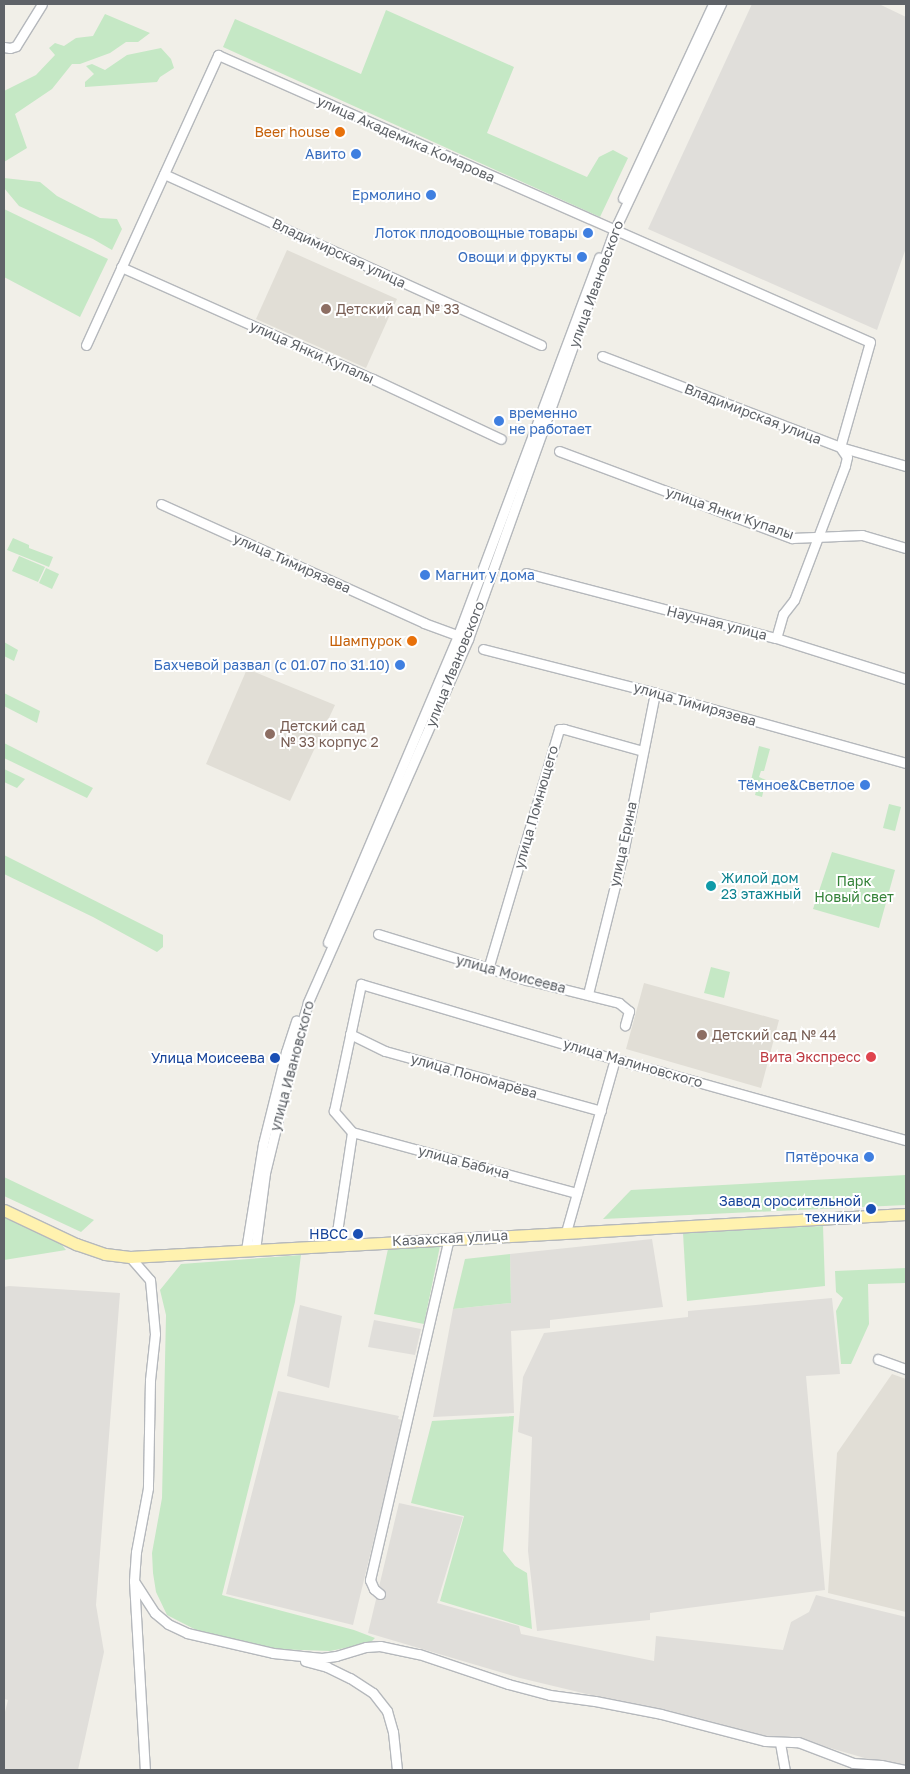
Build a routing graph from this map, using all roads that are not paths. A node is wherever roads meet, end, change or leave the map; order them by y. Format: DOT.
graph roads {
  1 [pos="42,4"];
  2 [pos="712,4"];
  3 [pos="721,4"];
  4 [pos="7,48"];
  5 [pos="164,174"];
  6 [pos="612,228"];
  7 [pos="121,267"];
  8 [pos="86,345"];
  9 [pos="541,345"];
  10 [pos="602,356"];
  11 [pos="502,439"];
  12 [pos="840,447"];
  13 [pos="560,451"];
  14 [pos="906,466"];
  15 [pos="161,504"];
  16 [pos="819,537"];
  17 [pos="906,548"];
  18 [pos="526,573"];
  19 [pos="458,635"];
  20 [pos="776,638"];
  21 [pos="468,639"];
  22 [pos="484,649"];
  23 [pos="906,679"];
  24 [pos="655,693"];
  25 [pos="643,751"];
  26 [pos="906,763"];
  27 [pos="378,934"];
  28 [pos="488,969"];
  29 [pos="588,994"];
  30 [pos="625,1026"];
  31 [pos="350,1034"];
  32 [pos="615,1059"];
  33 [pos="601,1111"];
  34 [pos="352,1132"];
  35 [pos="906,1140"];
  36 [pos="577,1193"];
  37 [pos="4,1210"];
  38 [pos="906,1214"];
  39 [pos="566,1232"];
  40 [pos="449,1238"];
  41 [pos="335,1245"];
  42 [pos="251,1250"];
  43 [pos="130,1257"];
  44 [pos="878,1359"];
  45 [pos="906,1369"];
  46 [pos="134,1582"];
  47 [pos="380,1594"];
  48 [pos="273,1653"];
  49 [pos="780,1743"];
  50 [pos="145,1770"];
  51 [pos="397,1770"];
  52 [pos="785,1770"];
  53 [pos="904,1770"];
  1 -- 4 [label="street"];
  2 -- 6 [label="street, улица Ивановского"];
  3 -- 6 [label="street, улица Ивановского"];
  5 -- 6 [label="street, улица Академика Комарова"];
  5 -- 7 [label="street"];
  5 -- 9 [label="street, Владимирская улица"];
  6 -- 12 [label="street, улица Академика Комарова"];
  6 -- 19 [label="street, улица Ивановского"];
  6 -- 21 [label="street, улица Ивановского"];
  7 -- 8 [label="street"];
  7 -- 11 [label="street, улица Янки Купалы"];
  10 -- 12 [label="street, Владимирская улица"];
  12 -- 14 [label="street, Владимирская улица"];
  12 -- 16 [label="street"];
  13 -- 16 [label="street, улица Янки Купалы"];
  15 -- 19 [label="street, улица Тимирязева"];
  16 -- 17 [label="street, улица Янки Купалы"];
  16 -- 20 [label="street"];
  18 -- 20 [label="street, Научная улица"];
  19 -- 21 [label="street, улица Тимирязева"];
  19 -- 42 [label="street, улица Ивановского"];
  20 -- 23 [label="street, Научная улица"];
  21 -- 42 [label="street, улица Ивановского"];
  22 -- 24 [label="street, улица Тимирязева"];
  24 -- 25 [label="street, улица Ерина"];
  24 -- 26 [label="street, улица Тимирязева"];
  25 -- 28 [label="street, улица Помнющего"];
  25 -- 29 [label="street, улица Ерина"];
  27 -- 28 [label="street, улица Моисеева"];
  28 -- 29 [label="street, улица Моисеева"];
  29 -- 30 [label="street, улица Моисеева"];
  31 -- 32 [label="street, улица Малиновского"];
  31 -- 33 [label="street, улица Пономарёва"];
  31 -- 34 [label="street"];
  32 -- 33 [label="street"];
  32 -- 35 [label="street, улица Малиновского"];
  33 -- 36 [label="street"];
  34 -- 36 [label="street, улица Бабича"];
  34 -- 41 [label="street"];
  36 -- 39 [label="street"];
  37 -- 43 [label="main road, Казахская улица"];
  38 -- 39 [label="main road, Казахская улица"];
  39 -- 40 [label="main road, Казахская улица"];
  40 -- 41 [label="main road, Казахская улица"];
  40 -- 47 [label="street"];
  41 -- 42 [label="main road, Казахская улица"];
  42 -- 43 [label="main road, Казахская улица"];
  43 -- 46 [label="street"];
  44 -- 45 [label="street"];
  46 -- 48 [label="street"];
  46 -- 50 [label="street"];
  48 -- 49 [label="street"];
  48 -- 51 [label="street"];
  49 -- 52 [label="street"];
  49 -- 53 [label="street"];
}
